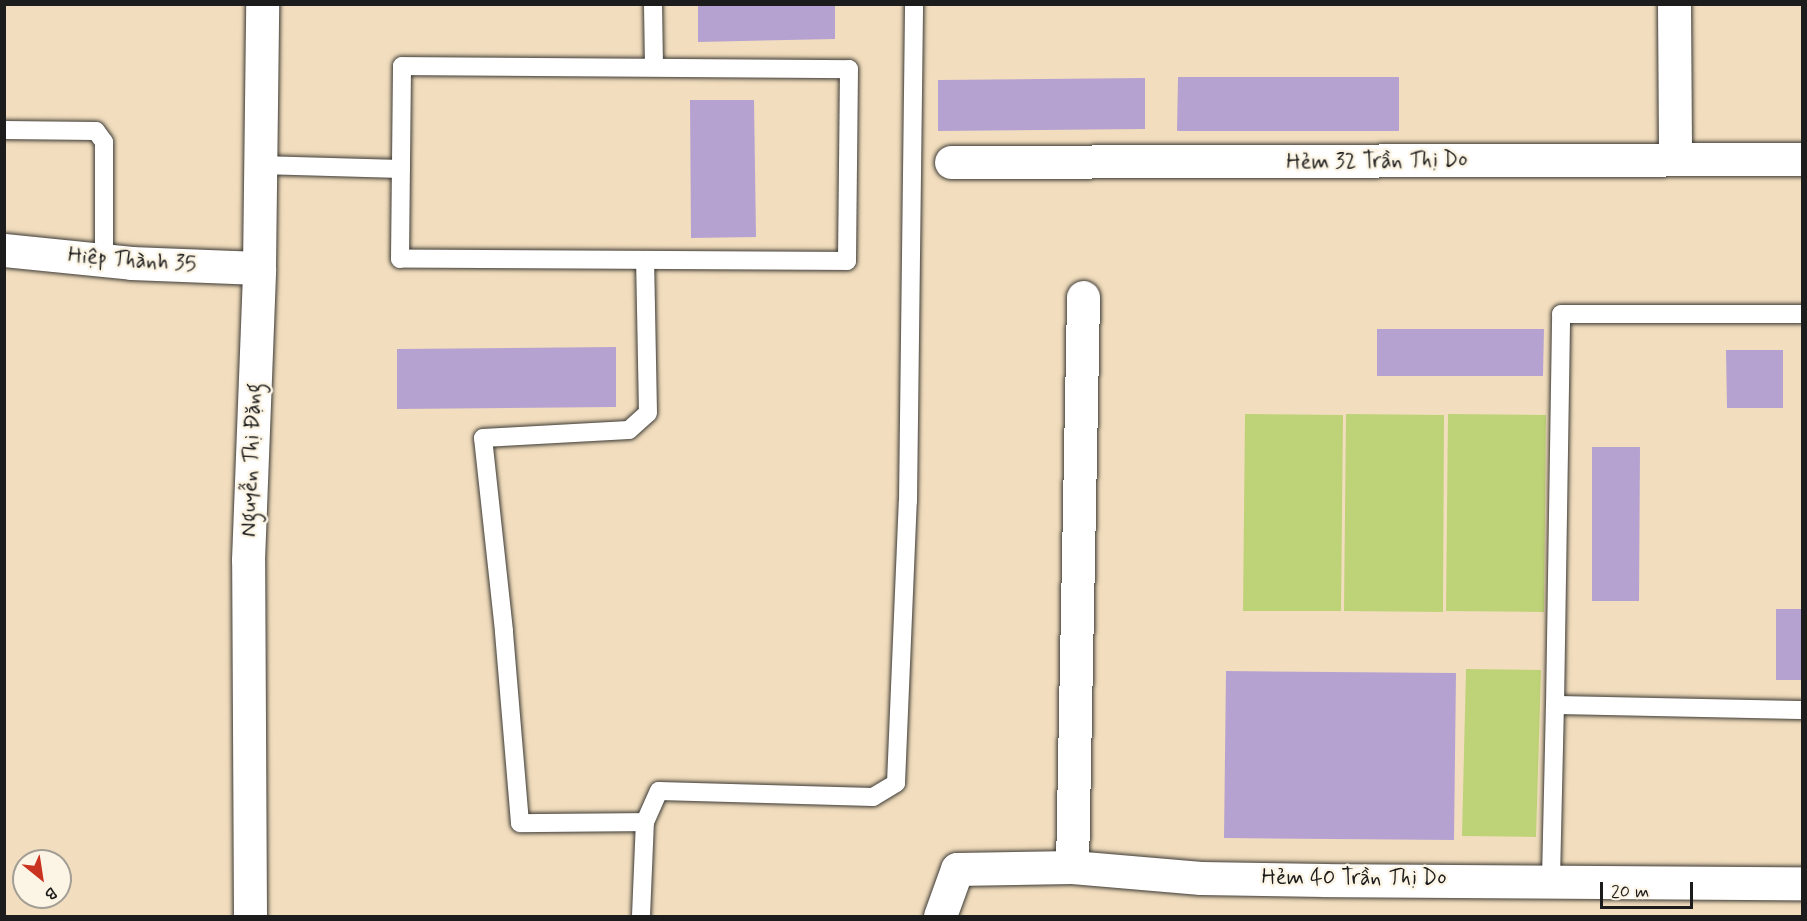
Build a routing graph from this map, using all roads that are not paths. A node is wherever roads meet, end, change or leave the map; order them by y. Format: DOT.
graph roads {
  1 [pos="262,4"];
  2 [pos="653,4"];
  3 [pos="914,4"];
  4 [pos="1674,4"];
  5 [pos="654,67"];
  6 [pos="4,130"];
  7 [pos="1675,159"];
  8 [pos="1803,159"];
  9 [pos="951,162"];
  10 [pos="260,165"];
  11 [pos="401,169"];
  12 [pos="4,250"];
  13 [pos="104,260"];
  14 [pos="645,260"];
  15 [pos="259,268"];
  16 [pos="1083,297"];
  17 [pos="1803,314"];
  18 [pos="1555,705"];
  19 [pos="1803,710"];
  20 [pos="645,822"];
  21 [pos="1072,867"];
  22 [pos="1551,879"];
  23 [pos="1803,884"];
  24 [pos="250,916"];
  25 [pos="641,916"];
  26 [pos="940,916"];
  1 -- 10 [label="street, Nguyễn Thị Đặng"];
  2 -- 5 [label="lane"];
  3 -- 20 [label="lane"];
  4 -- 7 [label="street"];
  5 -- 11 [label="lane"];
  5 -- 14 [label="lane"];
  6 -- 13 [label="lane"];
  7 -- 8 [label="street, Hẻm 32 Trần Thị Do"];
  7 -- 9 [label="street, Hẻm 32 Trần Thị Do"];
  10 -- 11 [label="lane"];
  10 -- 15 [label="street, Nguyễn Thị Đặng"];
  11 -- 14 [label="lane"];
  12 -- 13 [label="street, Hiệp Thành 35"];
  13 -- 15 [label="street, Hiệp Thành 35"];
  14 -- 20 [label="lane"];
  15 -- 24 [label="street, Nguyễn Thị Đặng"];
  16 -- 21 [label="street"];
  17 -- 18 [label="lane"];
  18 -- 19 [label="lane"];
  18 -- 22 [label="lane"];
  20 -- 25 [label="lane"];
  21 -- 22 [label="street, Hẻm 40 Trần Thị Do"];
  21 -- 26 [label="street, Hẻm 40 Trần Thị Do"];
  22 -- 23 [label="street, Hẻm 40 Trần Thị Do"];
}
